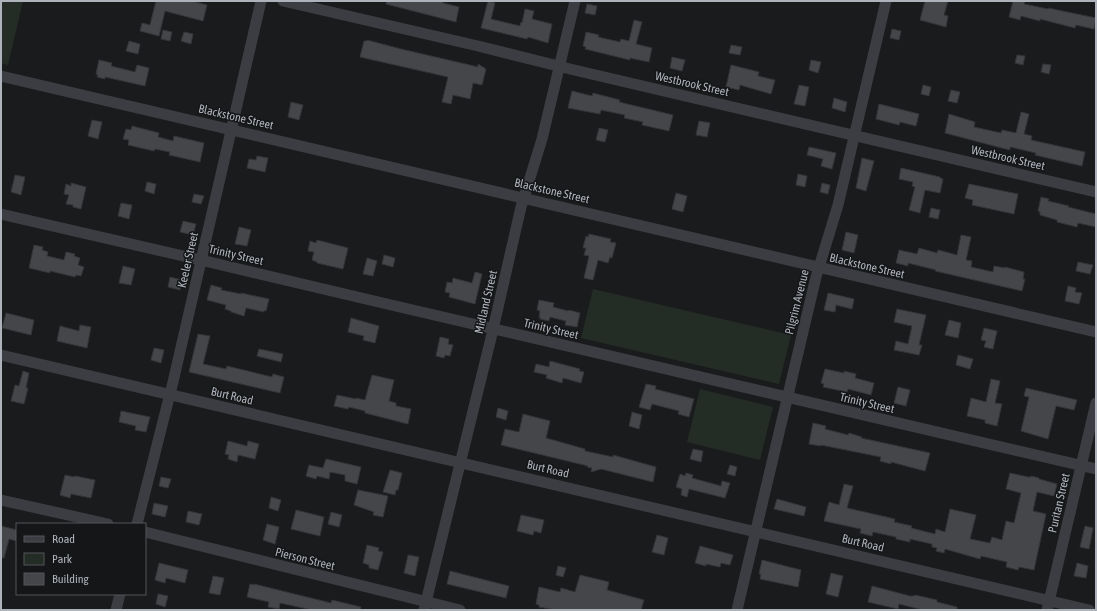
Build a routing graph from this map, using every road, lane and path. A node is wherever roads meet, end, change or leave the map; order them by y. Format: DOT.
graph roads {
  1 [pos="261,1"];
  2 [pos="283,1"];
  3 [pos="575,1"];
  4 [pos="886,1"];
  5 [pos="560,66"];
  6 [pos="1,76"];
  7 [pos="232,130"];
  8 [pos="854,136"];
  9 [pos="1096,192"];
  10 [pos="524,198"];
  11 [pos="1,214"];
  12 [pos="201,260"];
  13 [pos="819,268"];
  14 [pos="493,329"];
  15 [pos="1096,332"];
  16 [pos="1,355"];
  17 [pos="170,394"];
  18 [pos="788,398"];
  19 [pos="1096,403"];
  20 [pos="461,462"];
  21 [pos="1081,466"];
  22 [pos="1096,469"];
  23 [pos="1,500"];
  24 [pos="104,523"];
  25 [pos="137,523"];
  26 [pos="756,531"];
  27 [pos="146,532"];
  28 [pos="120,595"];
  29 [pos="1048,605"];
  30 [pos="425,606"];
  31 [pos="116,610"];
  32 [pos="460,610"];
  33 [pos="737,610"];
  34 [pos="1089,610"];
  1 -- 7 [label="street, Keeler Street"];
  2 -- 5 [label="street, Westbrook Street"];
  3 -- 5 [label="street, Midland Street"];
  4 -- 8 [label="street, Pilgrim Avenue"];
  5 -- 8 [label="street, Westbrook Street"];
  5 -- 10 [label="street, Midland Street"];
  6 -- 7 [label="street, Blackstone Street"];
  7 -- 10 [label="street, Blackstone Street"];
  7 -- 12 [label="street, Keeler Street"];
  8 -- 9 [label="street, Westbrook Street"];
  8 -- 13 [label="street, Pilgrim Avenue"];
  10 -- 13 [label="street, Blackstone Street"];
  10 -- 14 [label="street, Midland Street"];
  11 -- 12 [label="street, Trinity Street"];
  12 -- 14 [label="street, Trinity Street"];
  12 -- 17 [label="street, Keeler Street"];
  13 -- 15 [label="street, Blackstone Street"];
  13 -- 18 [label="street, Pilgrim Avenue"];
  14 -- 18 [label="street, Trinity Street"];
  14 -- 20 [label="street, Midland Street"];
  16 -- 17 [label="street, Burt Road"];
  17 -- 20 [label="street, Burt Road"];
  17 -- 25 [label="street, Keeler Street"];
  18 -- 21 [label="street, Trinity Street"];
  18 -- 26 [label="street, Pilgrim Avenue"];
  19 -- 21 [label="street, Puritan Street"];
  20 -- 26 [label="street, Burt Road"];
  20 -- 30 [label="street, Midland Street"];
  21 -- 22 [label="street, Trinity Street"];
  21 -- 29 [label="street, Puritan Street"];
  23 -- 24 [label="street"];
  26 -- 29 [label="street, Burt Road"];
  26 -- 33 [label="street, Pilgrim Avenue"];
  27 -- 30 [label="street, Pierson Street"];
  28 -- 31 [label="street"];
  29 -- 34 [label="street, Burt Road"];
  30 -- 32 [label="street, Pierson Street"];
}
